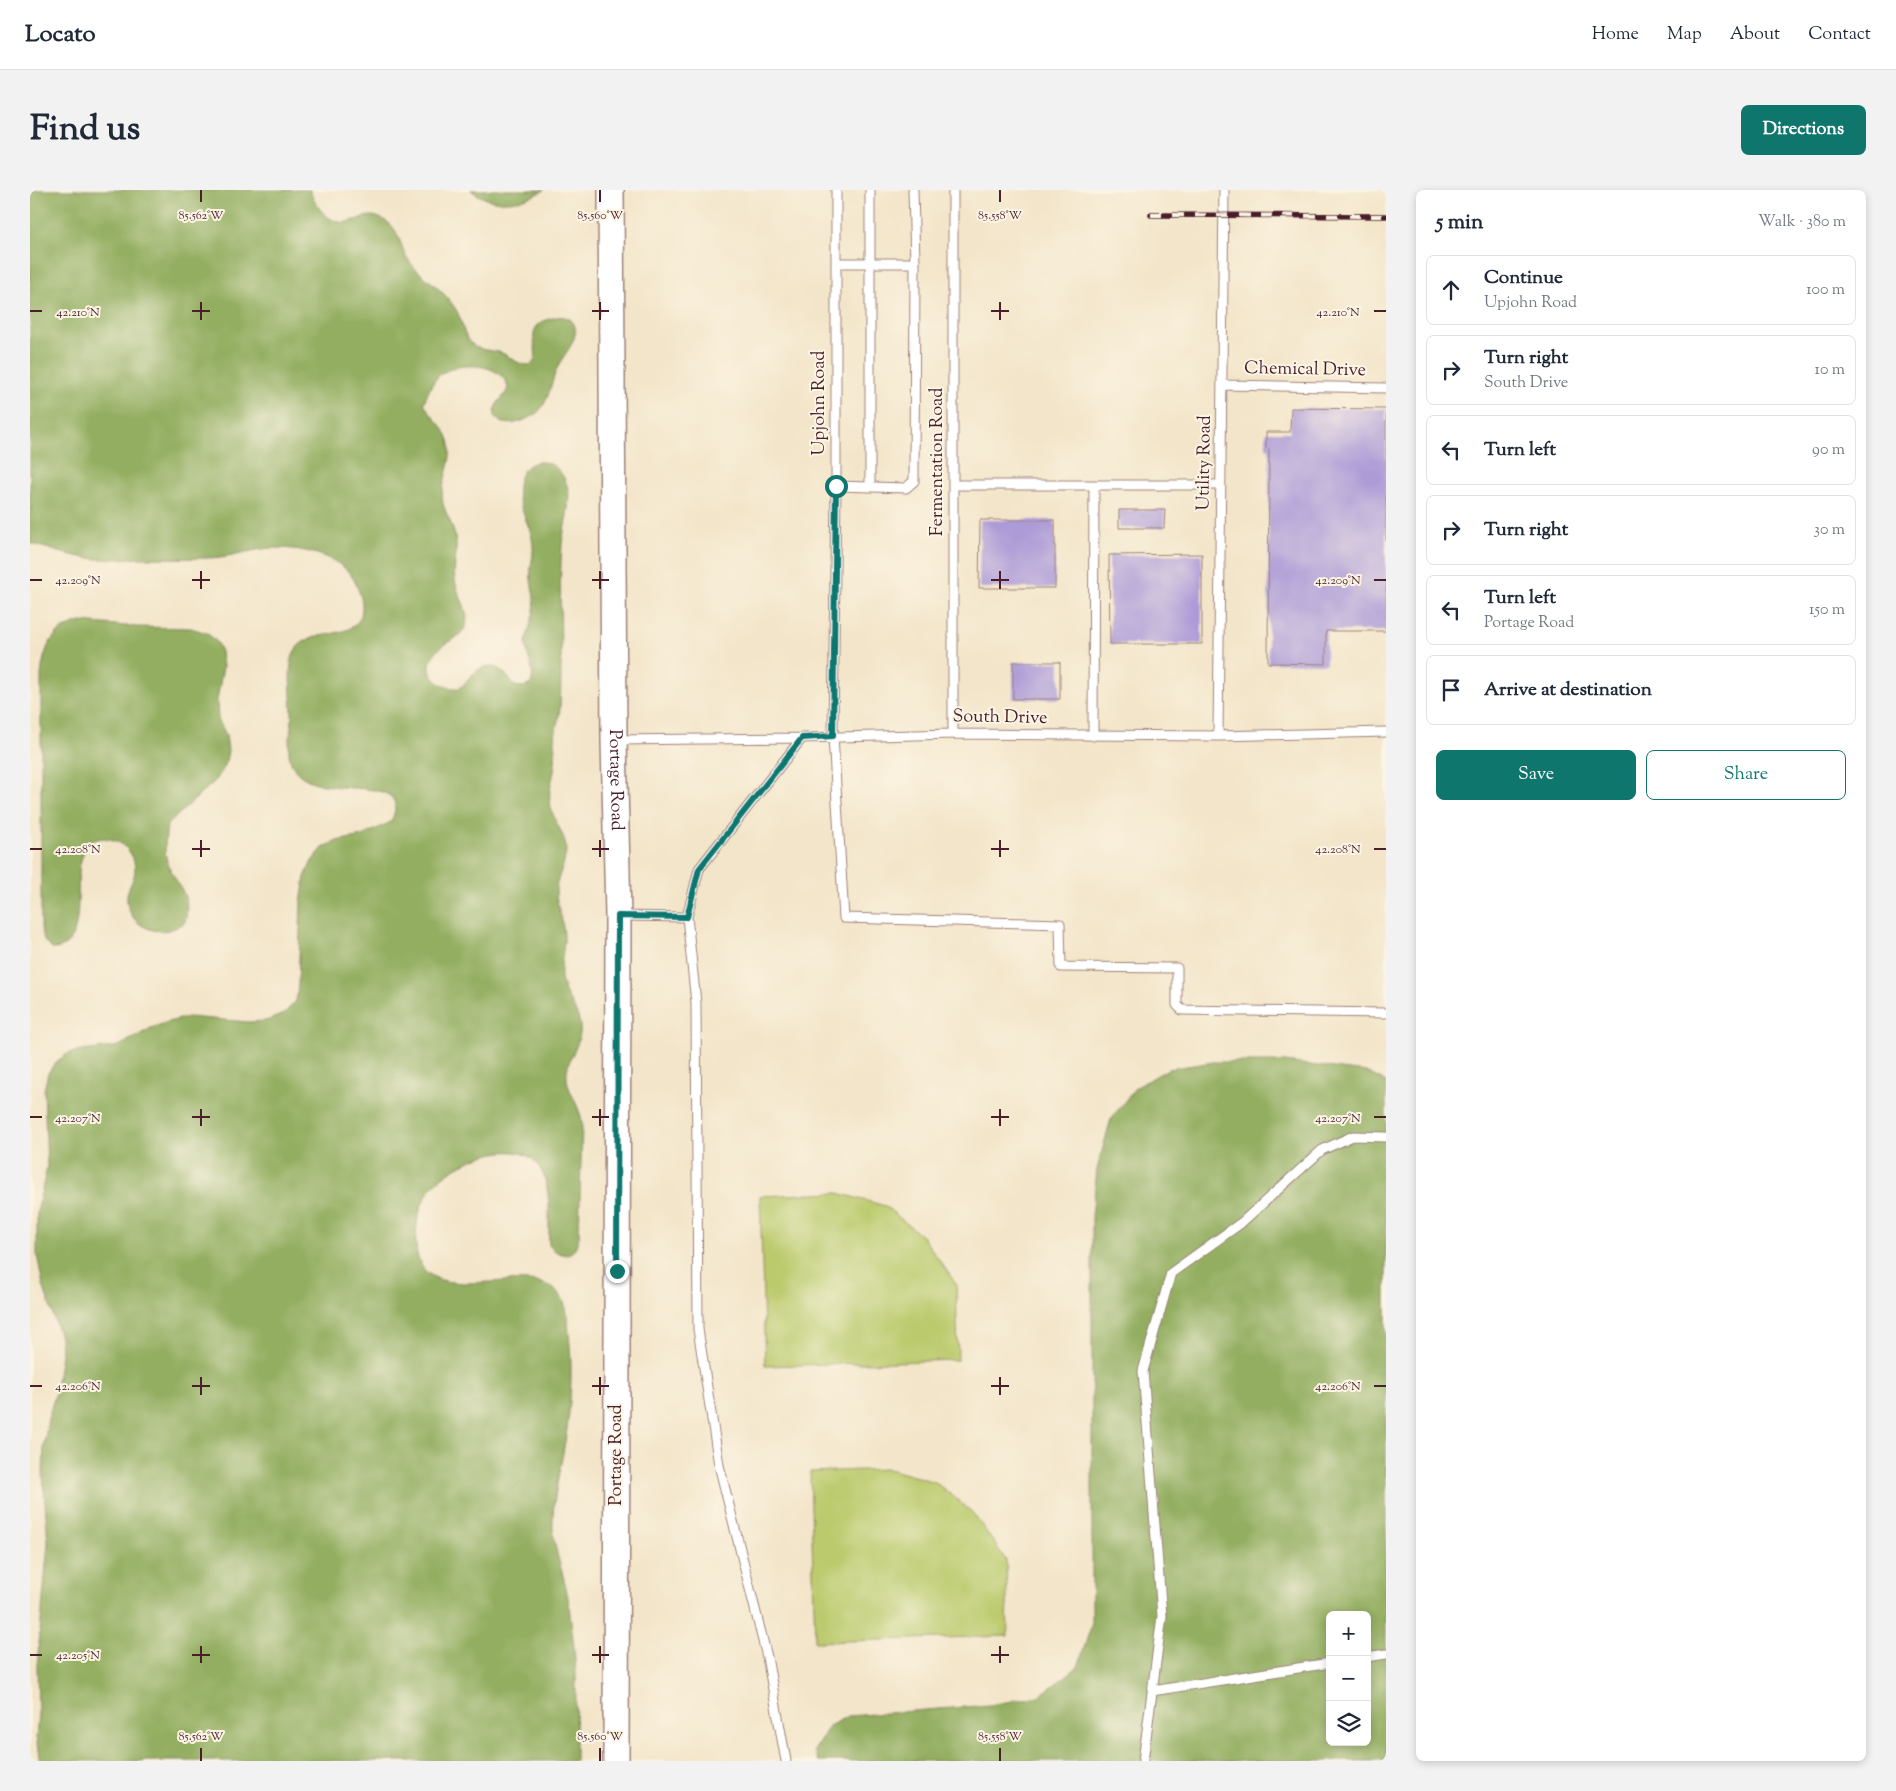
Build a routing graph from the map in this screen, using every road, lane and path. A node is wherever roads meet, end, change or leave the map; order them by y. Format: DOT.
graph roads {
  1 [pos="612,190"];
  2 [pos="836,190"];
  3 [pos="870,190"];
  4 [pos="913,190"];
  5 [pos="953,190"];
  6 [pos="1224,190"];
  7 [pos="836,263"];
  8 [pos="871,263"];
  9 [pos="915,263"];
  10 [pos="1223,385"];
  11 [pos="1386,388"];
  12 [pos="954,484"];
  13 [pos="1094,484"];
  14 [pos="1220,484"];
  15 [pos="836,486"];
  16 [pos="870,488"];
  17 [pos="1386,732"];
  18 [pos="954,734"];
  19 [pos="833,736"];
  20 [pos="1093,736"];
  21 [pos="1218,736"];
  22 [pos="802,738"];
  23 [pos="614,740"];
  24 [pos="618,916"];
  25 [pos="687,917"];
  26 [pos="1386,1013"];
  27 [pos="1386,1137"];
  28 [pos="1386,1654"];
  29 [pos="1371,1656"];
  30 [pos="1326,1664"];
  31 [pos="1152,1691"];
  32 [pos="616,1761"];
  33 [pos="786,1761"];
  34 [pos="1143,1761"];
  1 -- 23 [label="main road, Portage Road"];
  2 -- 7 [label="lane, Upjohn Road"];
  3 -- 8 [label="lane"];
  4 -- 9 [label="lane"];
  5 -- 12 [label="lane, Fermentation Road"];
  6 -- 10 [label="lane, Utility Road"];
  7 -- 8 [label="lane"];
  7 -- 15 [label="lane, Upjohn Road"];
  8 -- 9 [label="lane"];
  8 -- 16 [label="lane"];
  9 -- 16 [label="lane"];
  10 -- 11 [label="lane, Chemical Drive"];
  10 -- 14 [label="lane, Utility Road"];
  12 -- 13 [label="lane"];
  12 -- 18 [label="lane, Fermentation Road"];
  13 -- 14 [label="lane"];
  13 -- 20 [label="lane"];
  14 -- 21 [label="lane, Utility Road"];
  15 -- 16 [label="lane"];
  15 -- 19 [label="lane, Upjohn Road"];
  17 -- 21 [label="lane, South Drive"];
  18 -- 19 [label="lane, South Drive"];
  18 -- 20 [label="lane, South Drive"];
  19 -- 22 [label="lane, South Drive"];
  19 -- 26 [label="lane, Upjohn Road"];
  20 -- 21 [label="lane, South Drive"];
  22 -- 23 [label="lane, South Drive"];
  22 -- 25 [label="lane"];
  23 -- 24 [label="main road, Portage Road"];
  24 -- 25 [label="lane"];
  24 -- 32 [label="main road, Portage Road"];
  25 -- 33 [label="lane"];
  27 -- 31 [label="lane"];
  28 -- 29 [label="lane"];
  30 -- 31 [label="lane"];
  31 -- 34 [label="lane"];
}
